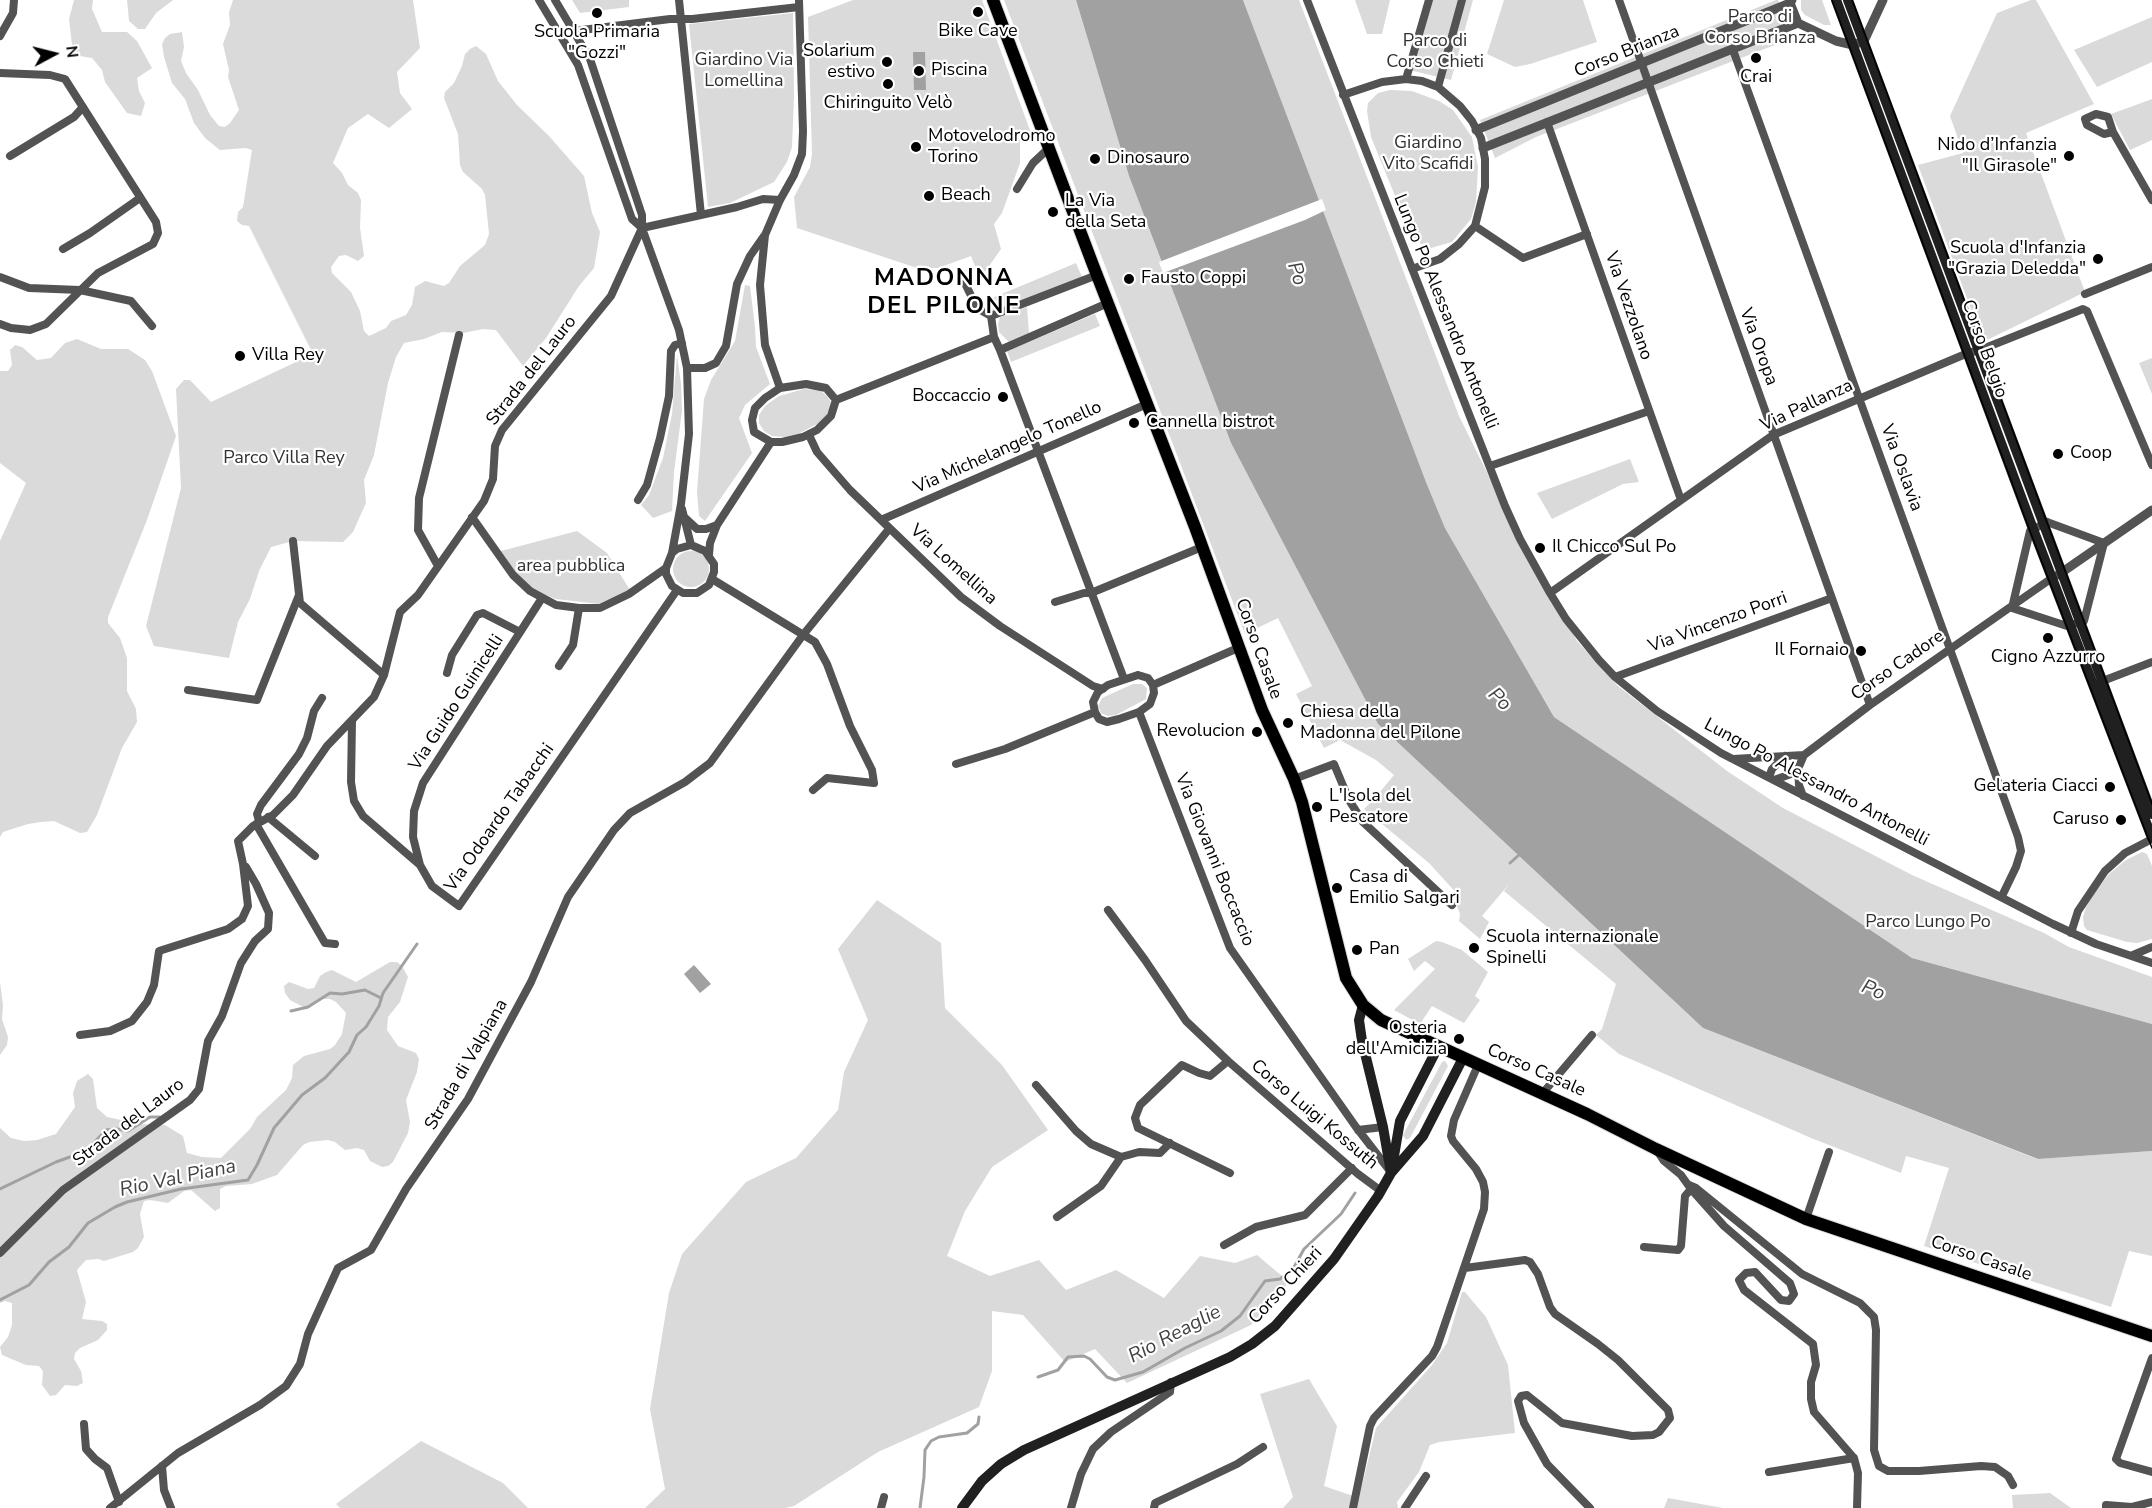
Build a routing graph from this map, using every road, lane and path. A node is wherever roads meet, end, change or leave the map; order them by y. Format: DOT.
graph roads {
  1 [pos="14,0"];
  2 [pos="539,0"];
  3 [pos="555,0"];
  4 [pos="679,0"];
  5 [pos="993,0"];
  6 [pos="1307,0"];
  7 [pos="1429,0"];
  8 [pos="1462,0"];
  9 [pos="1619,0"];
  10 [pos="1836,0"];
  11 [pos="1848,0"];
  12 [pos="1883,0"];
  13 [pos="1791,2"];
  14 [pos="799,4"];
  15 [pos="681,20"];
  16 [pos="1798,23"];
  17 [pos="574,31"];
  18 [pos="0,36"];
  19 [pos="1864,41"];
  20 [pos="1853,45"];
  21 [pos="1733,50"];
  22 [pos="1641,63"];
  23 [pos="0,73"];
  24 [pos="1406,79"];
  25 [pos="1648,82"];
  26 [pos="1438,87"];
  27 [pos="1343,95"];
  28 [pos="83,106"];
  29 [pos="1547,122"];
  30 [pos="1476,130"];
  31 [pos="2113,132"];
  32 [pos="1049,148"];
  33 [pos="1483,148"];
  34 [pos="10,156"];
  35 [pos="1017,189"];
  36 [pos="140,198"];
  37 [pos="780,200"];
  38 [pos="2152,200"];
  39 [pos="701,215"];
  40 [pos="1476,226"];
  41 [pos="642,228"];
  42 [pos="1587,234"];
  43 [pos="765,235"];
  44 [pos="63,249"];
  45 [pos="2152,267"];
  46 [pos="1412,269"];
  47 [pos="1097,275"];
  48 [pos="0,277"];
  49 [pos="962,277"];
  50 [pos="80,290"];
  51 [pos="2085,294"];
  52 [pos="1108,303"];
  53 [pos="991,316"];
  54 [pos="0,324"];
  55 [pos="153,326"];
  56 [pos="459,335"];
  57 [pos="994,338"];
  58 [pos="682,344"];
  59 [pos="1000,350"];
  60 [pos="1980,350"];
  61 [pos="1968,353"];
  62 [pos="687,368"];
  63 [pos="780,388"];
  64 [pos="1859,398"];
  65 [pos="836,400"];
  66 [pos="1147,404"];
  67 [pos="1649,411"];
  68 [pos="809,435"];
  69 [pos="1773,435"];
  70 [pos="771,442"];
  71 [pos="1037,451"];
  72 [pos="2152,465"];
  73 [pos="1490,466"];
  74 [pos="638,500"];
  75 [pos="1680,500"];
  76 [pos="681,504"];
  77 [pos="2152,510"];
  78 [pos="683,516"];
  79 [pos="472,517"];
  80 [pos="881,520"];
  81 [pos="2038,526"];
  82 [pos="716,527"];
  83 [pos="889,529"];
  84 [pos="293,541"];
  85 [pos="2104,543"];
  86 [pos="695,546"];
  87 [pos="1202,548"];
  88 [pos="672,553"];
  89 [pos="709,555"];
  90 [pos="438,566"];
  91 [pos="666,568"];
  92 [pos="2057,575"];
  93 [pos="712,579"];
  94 [pos="677,590"];
  95 [pos="1091,592"];
  96 [pos="1550,593"];
  97 [pos="299,595"];
  98 [pos="542,597"];
  99 [pos="1832,598"];
  100 [pos="1055,602"];
  101 [pos="579,608"];
  102 [pos="2012,608"];
  103 [pos="2075,623"];
  104 [pos="520,632"];
  105 [pos="803,635"];
  106 [pos="1238,648"];
  107 [pos="1951,649"];
  108 [pos="2152,662"];
  109 [pos="559,666"];
  110 [pos="447,673"];
  111 [pos="384,675"];
  112 [pos="1615,676"];
  113 [pos="1124,679"];
  114 [pos="2098,683"];
  115 [pos="1153,685"];
  116 [pos="1103,688"];
  117 [pos="188,690"];
  118 [pos="322,698"];
  119 [pos="1870,705"];
  120 [pos="1095,712"];
  121 [pos="1138,712"];
  122 [pos="352,721"];
  123 [pos="1804,755"];
  124 [pos="1785,756"];
  125 [pos="1731,759"];
  126 [pos="956,764"];
  127 [pos="1798,769"];
  128 [pos="1772,778"];
  129 [pos="1294,779"];
  130 [pos="813,790"];
  131 [pos="1803,796"];
  132 [pos="2152,814"];
  133 [pos="268,817"];
  134 [pos="257,822"];
  135 [pos="2152,838"];
  136 [pos="315,856"];
  137 [pos="243,864"];
  138 [pos="420,865"];
  139 [pos="2002,896"];
  140 [pos="1452,905"];
  141 [pos="1108,910"];
  142 [pos="2070,933"];
  143 [pos="335,944"];
  144 [pos="2152,947"];
  145 [pos="2132,956"];
  146 [pos="2152,957"];
  147 [pos="2141,958"];
  148 [pos="2152,963"];
  149 [pos="1364,1005"];
  150 [pos="80,1035"];
  151 [pos="1592,1035"];
  152 [pos="1438,1047"];
  153 [pos="1463,1058"];
  154 [pos="1228,1061"];
  155 [pos="1478,1065"];
  156 [pos="1036,1085"];
  157 [pos="1542,1094"];
  158 [pos="1403,1113"];
  159 [pos="1383,1127"];
  160 [pos="1358,1130"];
  161 [pos="1170,1143"];
  162 [pos="1656,1149"];
  163 [pos="1828,1152"];
  164 [pos="1121,1157"];
  165 [pos="1352,1168"];
  166 [pos="1230,1173"];
  167 [pos="1391,1173"];
  168 [pos="1690,1187"];
  169 [pos="1381,1191"];
  170 [pos="1057,1217"];
  171 [pos="1806,1219"];
  172 [pos="1224,1245"];
  173 [pos="1644,1247"];
  174 [pos="0,1252"];
  175 [pos="1466,1268"];
  176 [pos="2152,1336"];
  177 [pos="2152,1358"];
  178 [pos="1171,1382"];
  179 [pos="84,1424"];
  180 [pos="1263,1447"];
  181 [pos="1854,1458"];
  182 [pos="162,1466"];
  183 [pos="1769,1472"];
  184 [pos="2152,1473"];
  185 [pos="1426,1476"];
  186 [pos="2013,1485"];
  187 [pos="884,1497"];
  188 [pos="119,1502"];
  189 [pos="2152,1502"];
  190 [pos="110,1508"];
  191 [pos="171,1508"];
  192 [pos="881,1508"];
  193 [pos="962,1508"];
  194 [pos="1071,1508"];
  195 [pos="1154,1508"];
  196 [pos="1353,1508"];
  197 [pos="1405,1508"];
  198 [pos="1590,1508"];
  199 [pos="1857,1508"];
  200 [pos="2106,1508"];
  1 -- 18 [label="street"];
  2 -- 41 [label="street"];
  3 -- 17 [label="street"];
  4 -- 15 [label="street"];
  5 -- 32 [label="main road, Corso Casale"];
  6 -- 27 [label="street, Lungo Po Alessandro Antonelli"];
  7 -- 24 [label="street"];
  8 -- 26 [label="street"];
  9 -- 22 [label="street, Via Oropa"];
  10 -- 20 [label="main road, Corso Belgio"];
  11 -- 19 [label="main road, Corso Belgio"];
  12 -- 19 [label="street"];
  13 -- 16 [label="street"];
  13 -- 22 [label="street, Corso Brianza"];
  14 -- 15 [label="street"];
  14 -- 37 [label="street"];
  15 -- 17 [label="street"];
  15 -- 39 [label="street"];
  16 -- 20 [label="street"];
  16 -- 21 [label="street, Corso Brianza"];
  17 -- 41 [label="street"];
  19 -- 20 [label="street"];
  19 -- 60 [label="main road, Corso Belgio"];
  20 -- 61 [label="main road, Corso Belgio"];
  21 -- 25 [label="street, Corso Brianza"];
  21 -- 64 [label="street, Via Oslavia"];
  22 -- 25 [label="street, Via Oropa"];
  22 -- 30 [label="street, Corso Brianza"];
  23 -- 28 [label="street"];
  24 -- 26 [label="street"];
  24 -- 27 [label="street"];
  25 -- 29 [label="street, Corso Brianza"];
  25 -- 69 [label="street, Via Oropa"];
  26 -- 30 [label="street"];
  27 -- 46 [label="street, Lungo Po Alessandro Antonelli"];
  28 -- 34 [label="street"];
  28 -- 36 [label="street"];
  29 -- 33 [label="street, Corso Brianza"];
  29 -- 42 [label="street, Via Vezzolano"];
  30 -- 33 [label="street"];
  31 -- 38 [label="street"];
  32 -- 35 [label="street"];
  32 -- 47 [label="main road, Corso Casale"];
  33 -- 40 [label="street"];
  36 -- 44 [label="street"];
  36 -- 50 [label="street"];
  37 -- 39 [label="street"];
  37 -- 43 [label="street"];
  39 -- 41 [label="street"];
  40 -- 42 [label="street"];
  40 -- 46 [label="street"];
  41 -- 58 [label="street"];
  41 -- 79 [label="street, Strada del Lauro"];
  42 -- 67 [label="street, Via Vezzolano"];
  43 -- 62 [label="street"];
  43 -- 63 [label="street"];
  45 -- 51 [label="street"];
  46 -- 73 [label="street, Lungo Po Alessandro Antonelli"];
  47 -- 52 [label="main road, Corso Casale"];
  47 -- 53 [label="street"];
  48 -- 50 [label="street"];
  49 -- 53 [label="street"];
  50 -- 54 [label="street"];
  50 -- 55 [label="street"];
  52 -- 59 [label="street"];
  52 -- 66 [label="main road, Corso Casale"];
  53 -- 57 [label="street"];
  56 -- 90 [label="street"];
  57 -- 59 [label="street"];
  57 -- 65 [label="street"];
  58 -- 62 [label="street"];
  58 -- 74 [label="street"];
  59 -- 71 [label="street"];
  60 -- 61 [label="street, Via Pallanza"];
  60 -- 72 [label="street, Via Pallanza"];
  60 -- 81 [label="main road, Corso Belgio"];
  61 -- 64 [label="street, Via Pallanza"];
  61 -- 81 [label="main road, Corso Belgio"];
  62 -- 76 [label="street"];
  63 -- 65 [label="street"];
  63 -- 70 [label="street"];
  64 -- 69 [label="street, Via Pallanza"];
  64 -- 107 [label="street, Via Oslavia"];
  65 -- 68 [label="street"];
  66 -- 71 [label="street, Via Michelangelo Tonello"];
  66 -- 87 [label="main road, Corso Casale"];
  67 -- 73 [label="street"];
  67 -- 75 [label="street, Via Vezzolano"];
  68 -- 70 [label="street"];
  68 -- 80 [label="street, Via Lomellina"];
  69 -- 75 [label="street, Via Pallanza"];
  69 -- 99 [label="street, Via Oropa"];
  70 -- 82 [label="street"];
  71 -- 80 [label="street, Via Michelangelo Tonello"];
  71 -- 95 [label="street"];
  73 -- 96 [label="street, Lungo Po Alessandro Antonelli"];
  75 -- 96 [label="street, Via Pallanza"];
  76 -- 78 [label="street"];
  76 -- 88 [label="street"];
  77 -- 85 [label="street, Corso Cadore"];
  78 -- 82 [label="street"];
  78 -- 86 [label="street"];
  79 -- 90 [label="street, Strada del Lauro"];
  79 -- 98 [label="street"];
  80 -- 83 [label="street, Via Lomellina"];
  81 -- 85 [label="street"];
  81 -- 92 [label="main road, Corso Belgio"];
  81 -- 102 [label="street"];
  82 -- 86 [label="street"];
  82 -- 89 [label="street"];
  83 -- 105 [label="street"];
  83 -- 116 [label="street, Via Lomellina"];
  84 -- 97 [label="street"];
  85 -- 92 [label="street, Corso Cadore"];
  85 -- 103 [label="street"];
  86 -- 88 [label="street"];
  86 -- 89 [label="street"];
  87 -- 95 [label="street"];
  87 -- 106 [label="main road, Corso Casale"];
  88 -- 91 [label="street"];
  89 -- 93 [label="street"];
  90 -- 111 [label="street, Strada del Lauro"];
  91 -- 94 [label="street"];
  91 -- 101 [label="street"];
  92 -- 102 [label="street, Corso Cadore"];
  92 -- 103 [label="main road, Corso Belgio"];
  93 -- 94 [label="street"];
  93 -- 105 [label="street"];
  94 -- 138 [label="street, Via Odoardo Tabacchi"];
  95 -- 100 [label="street"];
  95 -- 113 [label="street"];
  96 -- 112 [label="street, Lungo Po Alessandro Antonelli"];
  97 -- 111 [label="street"];
  97 -- 117 [label="street"];
  98 -- 101 [label="street"];
  98 -- 104 [label="street, Via Guido Guinicelli"];
  99 -- 112 [label="street, Via Vincenzo Porri"];
  99 -- 119 [label="street, Via Oropa"];
  101 -- 109 [label="street"];
  102 -- 103 [label="street"];
  102 -- 107 [label="street, Corso Cadore"];
  103 -- 114 [label="main road, Corso Belgio"];
  104 -- 110 [label="street"];
  104 -- 138 [label="street, Via Guido Guinicelli"];
  105 -- 130 [label="street"];
  105 -- 182 [label="street, Strada di Valpiana"];
  106 -- 115 [label="street"];
  106 -- 129 [label="main road, Corso Casale"];
  107 -- 119 [label="street, Corso Cadore"];
  107 -- 139 [label="street, Via Oslavia"];
  108 -- 114 [label="street"];
  111 -- 122 [label="street, Strada del Lauro"];
  112 -- 125 [label="street, Lungo Po Alessandro Antonelli"];
  113 -- 115 [label="street"];
  113 -- 116 [label="street"];
  114 -- 132 [label="main road, Corso Belgio"];
  114 -- 135 [label="main road, Corso Belgio"];
  115 -- 121 [label="street"];
  116 -- 120 [label="street"];
  118 -- 134 [label="street, Strada del Lauro"];
  119 -- 123 [label="street, Corso Cadore"];
  120 -- 121 [label="street"];
  120 -- 126 [label="street"];
  121 -- 160 [label="street, Via Giovanni Boccaccio"];
  122 -- 133 [label="street, Strada del Lauro"];
  122 -- 138 [label="street, Via Odoardo Tabacchi"];
  123 -- 124 [label="street"];
  123 -- 127 [label="street, Corso Cadore"];
  124 -- 125 [label="street"];
  124 -- 128 [label="street"];
  125 -- 128 [label="street, Lungo Po Alessandro Antonelli"];
  127 -- 128 [label="street"];
  127 -- 131 [label="street"];
  128 -- 131 [label="street, Lungo Po Alessandro Antonelli"];
  129 -- 140 [label="street"];
  129 -- 149 [label="main road, Corso Casale"];
  131 -- 139 [label="street, Lungo Po Alessandro Antonelli"];
  133 -- 134 [label="street, Strada del Lauro"];
  133 -- 136 [label="street"];
  134 -- 137 [label="street, Strada del Lauro"];
  134 -- 143 [label="street"];
  135 -- 142 [label="street"];
  137 -- 150 [label="street, Strada del Lauro"];
  137 -- 174 [label="street, Strada del Lauro"];
  139 -- 142 [label="street, Lungo Po Alessandro Antonelli"];
  141 -- 154 [label="street, Corso Luigi Kossuth"];
  142 -- 145 [label="street, Lungo Po Alessandro Antonelli"];
  144 -- 145 [label="street"];
  145 -- 147 [label="street, Lungo Po Alessandro Antonelli"];
  146 -- 147 [label="street, Lungo Po Alessandro Antonelli"];
  147 -- 148 [label="street, Lungo Po Alessandro Antonelli"];
  149 -- 152 [label="main road, Corso Casale"];
  149 -- 159 [label="main road"];
  151 -- 157 [label="street"];
  152 -- 153 [label="main road, Corso Casale"];
  152 -- 158 [label="main road"];
  153 -- 155 [label="main road, Corso Casale"];
  153 -- 167 [label="main road"];
  154 -- 161 [label="street, Corso Luigi Kossuth"];
  154 -- 165 [label="street, Corso Luigi Kossuth"];
  155 -- 157 [label="main road, Corso Casale"];
  155 -- 175 [label="street"];
  156 -- 164 [label="street"];
  157 -- 162 [label="main road, Corso Casale"];
  158 -- 159 [label="main road"];
  158 -- 167 [label="main road"];
  159 -- 160 [label="street"];
  159 -- 167 [label="main road"];
  160 -- 167 [label="street, Via Giovanni Boccaccio"];
  161 -- 164 [label="street"];
  161 -- 166 [label="street, Corso Luigi Kossuth"];
  162 -- 168 [label="street"];
  162 -- 171 [label="main road, Corso Casale"];
  163 -- 171 [label="street"];
  164 -- 170 [label="street"];
  165 -- 169 [label="street, Corso Luigi Kossuth"];
  165 -- 172 [label="street"];
  167 -- 169 [label="main road, Corso Chieri"];
  168 -- 173 [label="street"];
  168 -- 181 [label="street"];
  168 -- 186 [label="street"];
  169 -- 178 [label="main road, Corso Chieri"];
  171 -- 176 [label="main road, Corso Casale"];
  175 -- 196 [label="street"];
  175 -- 198 [label="street"];
  177 -- 184 [label="street"];
  178 -- 193 [label="main road, Corso Chieri"];
  178 -- 194 [label="street, Corso Chieri"];
  179 -- 188 [label="street"];
  180 -- 195 [label="street"];
  181 -- 183 [label="street"];
  181 -- 199 [label="street"];
  182 -- 188 [label="street, Strada di Valpiana"];
  182 -- 191 [label="street"];
  185 -- 197 [label="street"];
  187 -- 192 [label="street"];
  188 -- 190 [label="street, Strada di Valpiana"];
  189 -- 200 [label="street"];
}
